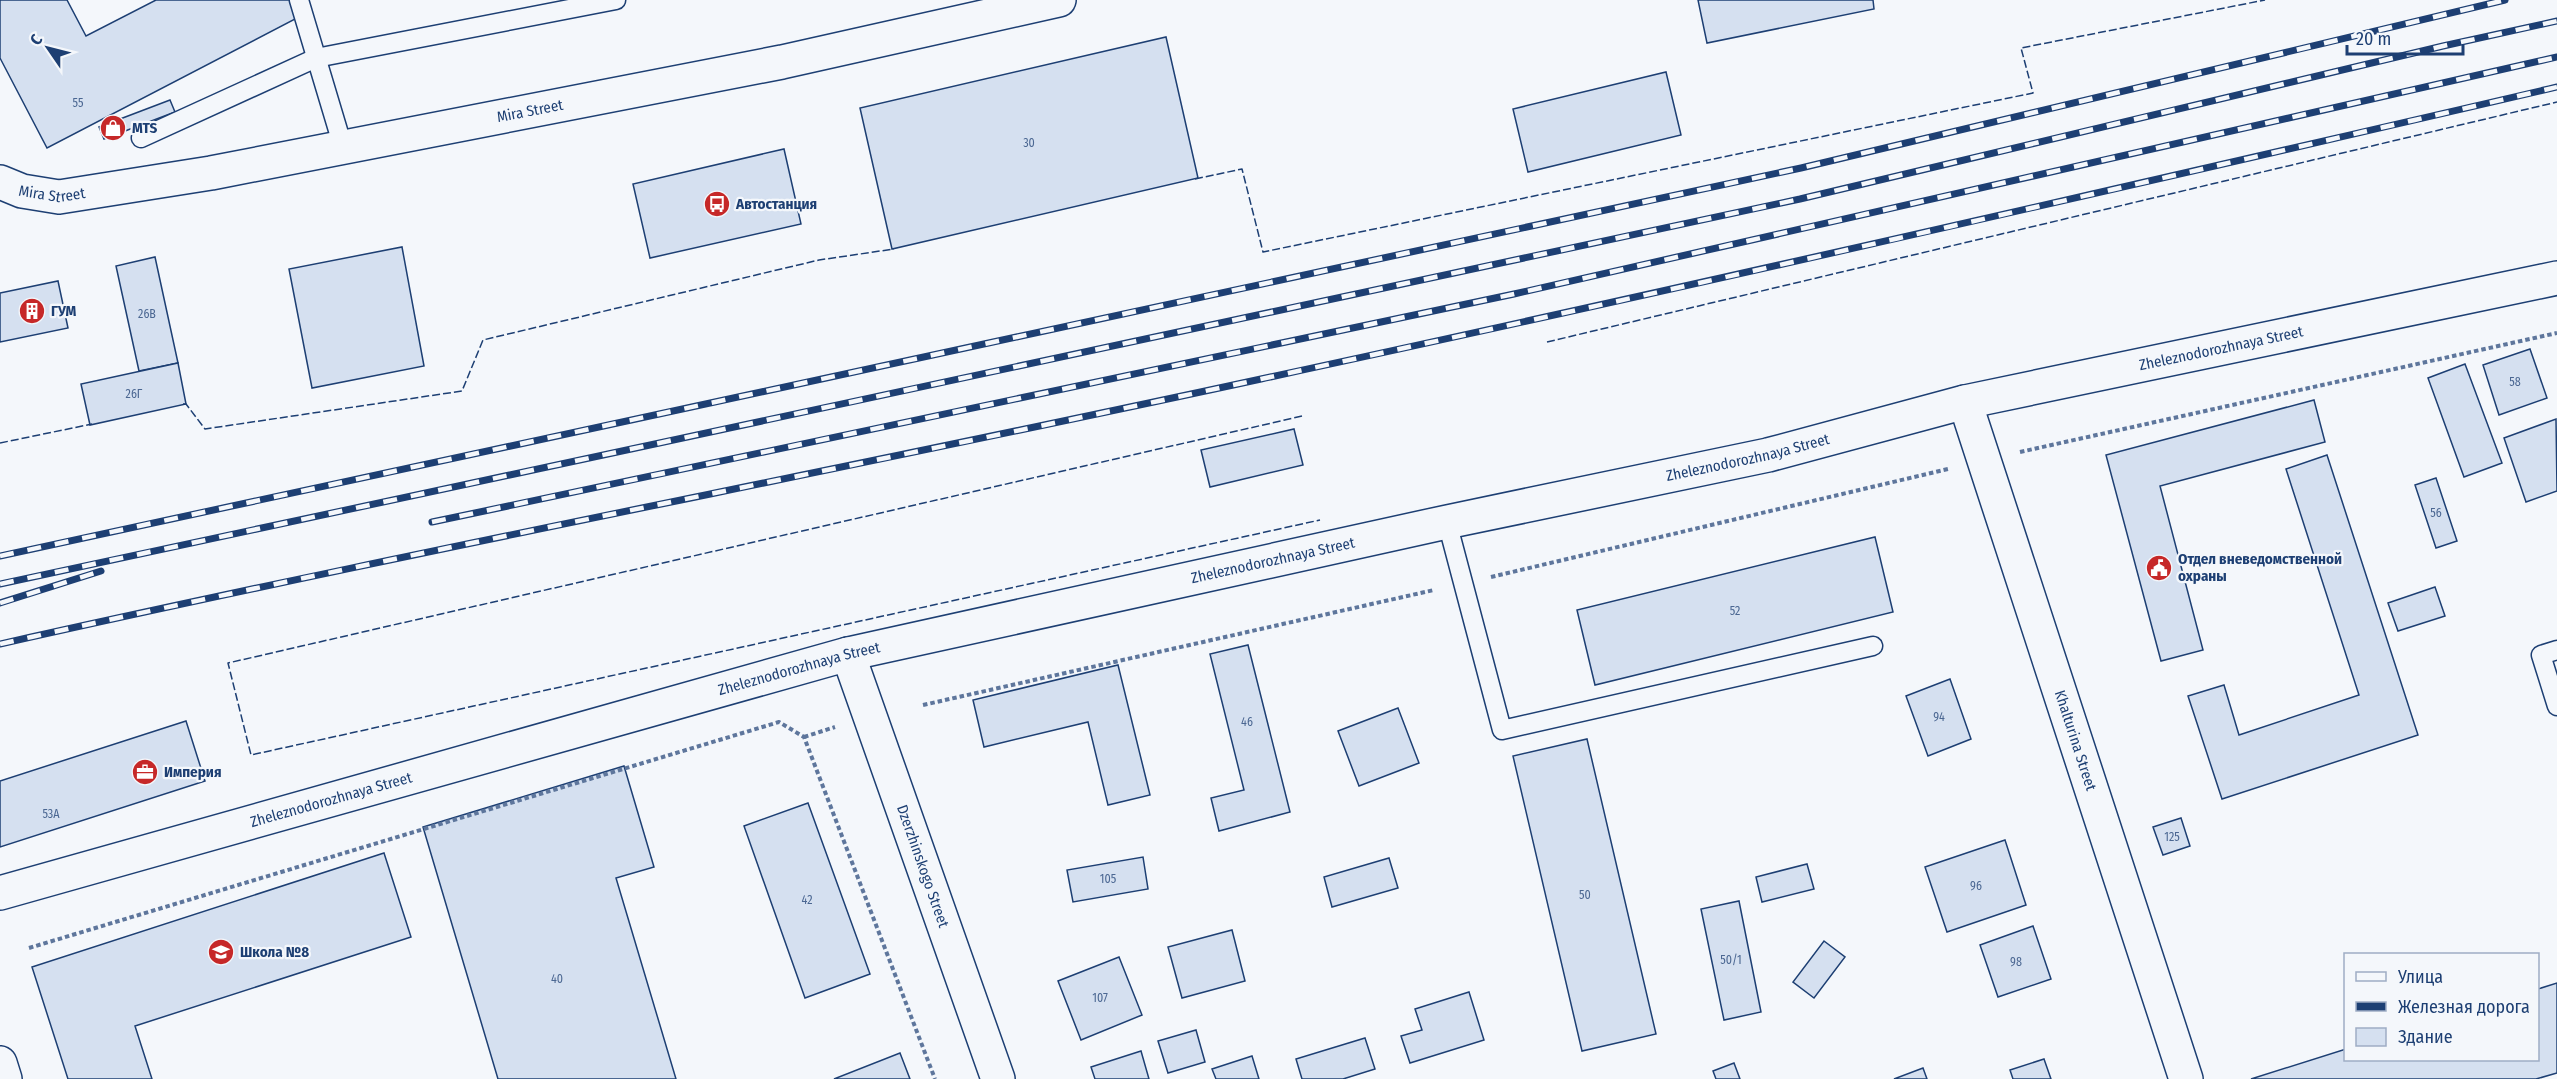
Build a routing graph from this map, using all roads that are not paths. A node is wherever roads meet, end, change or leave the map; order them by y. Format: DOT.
graph roads {
  1 [pos="299,0"];
  2 [pos="616,0"];
  3 [pos="1059,0"];
  4 [pos="316,58"];
  5 [pos="141,138"];
  6 [pos="343,147"];
  7 [pos="0,182"];
  8 [pos="2557,278"];
  9 [pos="1965,402"];
  10 [pos="1447,522"];
  11 [pos="1873,646"];
  12 [pos="2557,650"];
  13 [pos="848,654"];
  14 [pos="2557,706"];
  15 [pos="0,893"];
  16 [pos="0,1063"];
  17 [pos="5,1079"];
  18 [pos="998,1079"];
  19 [pos="2186,1079"];
  1 -- 4 [label="lane"];
  2 -- 4 [label="lane"];
  3 -- 6 [label="street, Mira Street"];
  4 -- 5 [label="lane"];
  4 -- 6 [label="lane"];
  6 -- 7 [label="street, Mira Street"];
  8 -- 9 [label="street, Zheleznodorozhnaya Street"];
  9 -- 10 [label="street, Zheleznodorozhnaya Street"];
  9 -- 19 [label="street, Khalturina Street"];
  10 -- 11 [label="lane"];
  10 -- 13 [label="street, Zheleznodorozhnaya Street"];
  12 -- 14 [label="lane"];
  13 -- 15 [label="street, Zheleznodorozhnaya Street"];
  13 -- 18 [label="street, Dzerzhinskogo Street"];
  16 -- 17 [label="street"];
}
